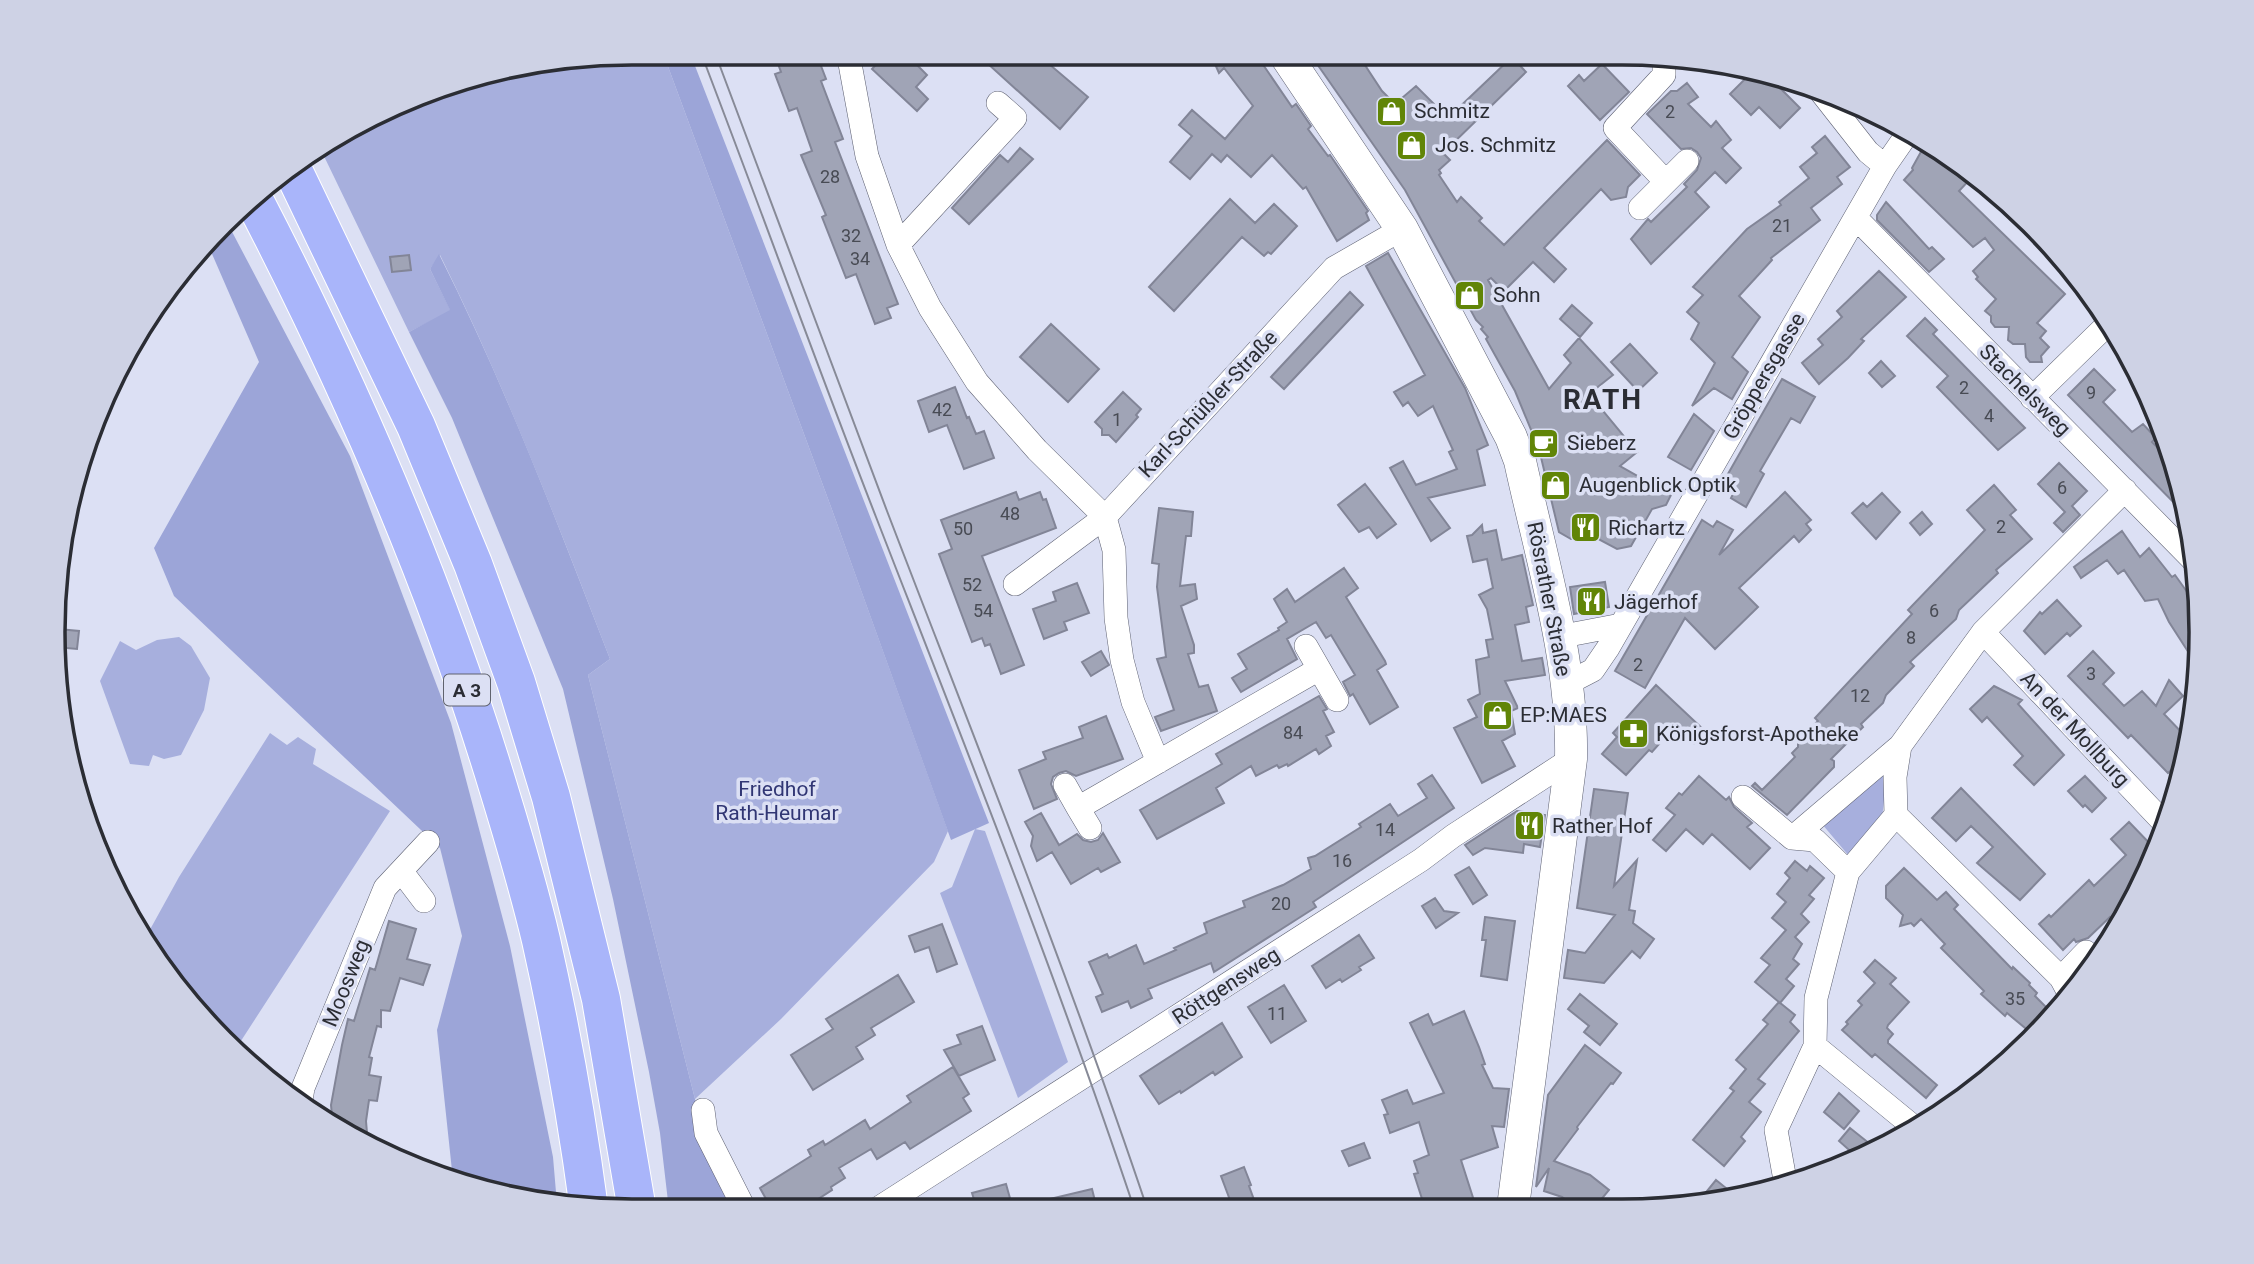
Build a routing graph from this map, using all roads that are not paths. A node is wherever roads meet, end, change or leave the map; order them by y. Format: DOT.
graph roads {
  1 [pos="850,65"];
  2 [pos="1292,65"];
  3 [pos="1664,67"];
  4 [pos="998,103"];
  5 [pos="1831,105"];
  6 [pos="1903,140"];
  7 [pos="1687,161"];
  8 [pos="1885,166"];
  9 [pos="296,176"];
  10 [pos="1666,182"];
  11 [pos="257,207"];
  12 [pos="1640,208"];
  13 [pos="1856,218"];
  14 [pos="1402,229"];
  15 [pos="898,245"];
  16 [pos="2102,330"];
  17 [pos="2032,398"];
  18 [pos="2125,491"];
  19 [pos="1105,517"];
  20 [pos="2183,549"];
  21 [pos="1015,584"];
  22 [pos="1621,625"];
  23 [pos="1983,632"];
  24 [pos="1558,637"];
  25 [pos="1306,646"];
  26 [pos="1319,669"];
  27 [pos="1566,684"];
  28 [pos="1337,700"];
  29 [pos="1900,746"];
  30 [pos="1572,759"];
  31 [pos="1158,762"];
  32 [pos="1065,785"];
  33 [pos="1743,797"];
  34 [pos="1078,808"];
  35 [pos="1896,815"];
  36 [pos="2158,817"];
  37 [pos="1090,828"];
  38 [pos="1791,838"];
  39 [pos="428,842"];
  40 [pos="402,872"];
  41 [pos="1848,872"];
  42 [pos="424,901"];
  43 [pos="2086,952"];
  44 [pos="2066,984"];
  45 [pos="2065,986"];
  46 [pos="1815,1046"];
  47 [pos="302,1093"];
  48 [pos="703,1110"];
  49 [pos="1907,1122"];
  50 [pos="1784,1175"];
  51 [pos="587,1197"];
  52 [pos="635,1199"];
  53 [pos="739,1199"];
  54 [pos="893,1199"];
  55 [pos="1514,1199"];
  1 -- 15 [label="street"];
  2 -- 14 [label="main road, Rösrather Straße"];
  3 -- 10 [label="street"];
  4 -- 15 [label="street"];
  5 -- 8 [label="street"];
  6 -- 8 [label="street, Gröppersgasse"];
  7 -- 10 [label="street"];
  8 -- 13 [label="street, Gröppersgasse"];
  9 -- 52 [label="highway, A 3"];
  10 -- 12 [label="street"];
  11 -- 51 [label="highway, A 3"];
  13 -- 17 [label="street, Stachelsweg"];
  13 -- 22 [label="street, Gröppersgasse"];
  14 -- 19 [label="street, Karl-Schüßler-Straße"];
  14 -- 24 [label="main road, Rösrather Straße"];
  15 -- 19 [label="street"];
  16 -- 17 [label="street"];
  17 -- 18 [label="street, Stachelsweg"];
  18 -- 20 [label="street, Stachelsweg"];
  18 -- 23 [label="street"];
  19 -- 21 [label="street, Karl-Schüßler-Straße"];
  19 -- 31 [label="street"];
  22 -- 24 [label="street"];
  22 -- 27 [label="street, Gröppersgasse"];
  23 -- 29 [label="street"];
  23 -- 36 [label="street, An der Mollburg"];
  24 -- 27 [label="main road, Rösrather Straße"];
  25 -- 26 [label="street"];
  26 -- 28 [label="street"];
  26 -- 31 [label="street"];
  27 -- 30 [label="main road, Rösrather Straße"];
  29 -- 35 [label="street"];
  29 -- 38 [label="street"];
  30 -- 54 [label="street, Röttgensweg"];
  30 -- 55 [label="main road, Rösrather Straße"];
  31 -- 34 [label="street"];
  32 -- 34 [label="street"];
  33 -- 38 [label="street"];
  34 -- 37 [label="street"];
  35 -- 41 [label="street"];
  35 -- 45 [label="street"];
  38 -- 41 [label="street"];
  39 -- 40 [label="street, Moosweg"];
  40 -- 42 [label="street"];
  40 -- 47 [label="street, Moosweg"];
  41 -- 46 [label="street"];
  43 -- 44 [label="street"];
  46 -- 49 [label="street"];
  46 -- 50 [label="street"];
  48 -- 53 [label="street"];
}
